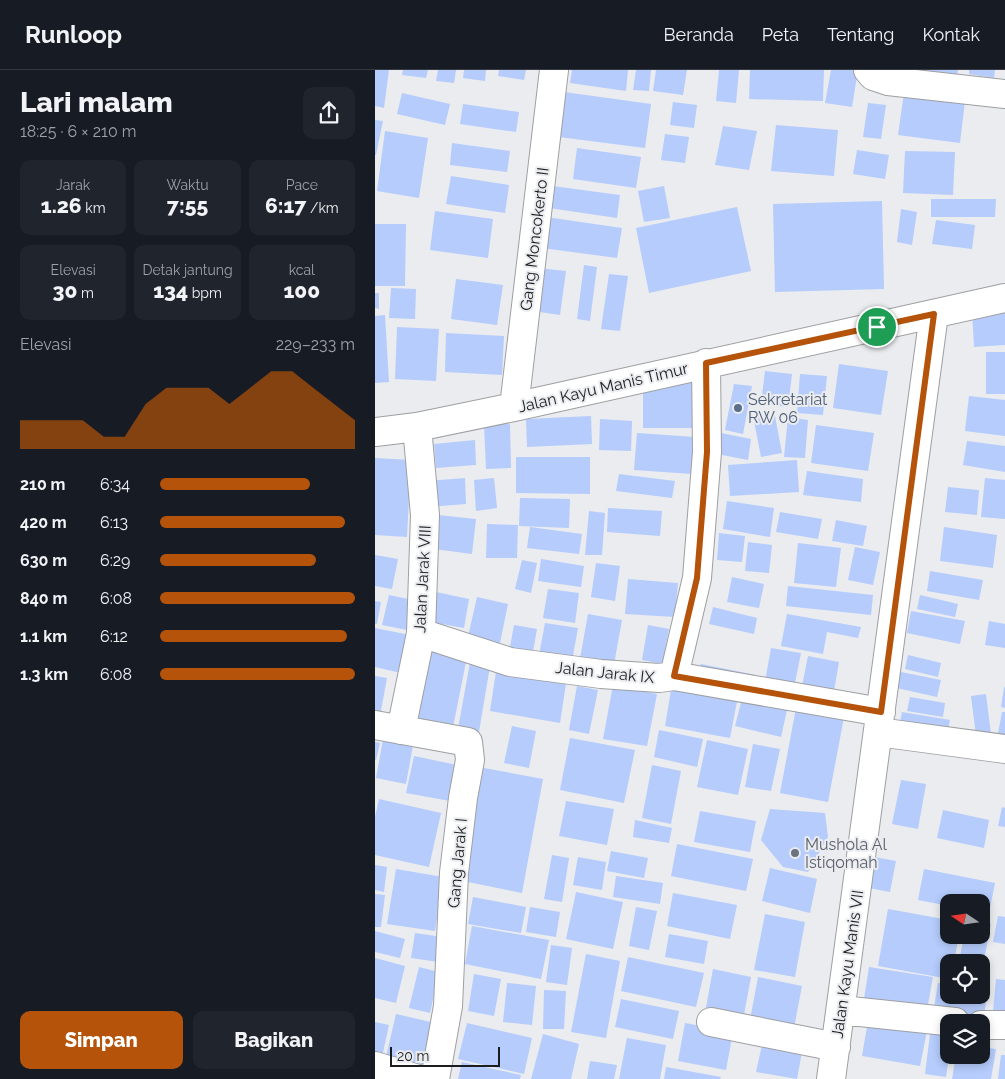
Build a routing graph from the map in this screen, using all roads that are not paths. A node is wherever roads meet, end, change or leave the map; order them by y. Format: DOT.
graph roads {
  1 [pos="554,70"];
  2 [pos="868,70"];
  3 [pos="1005,94"];
  4 [pos="1005,298"];
  5 [pos="934,314"];
  6 [pos="706,363"];
  7 [pos="513,407"];
  8 [pos="417,427"];
  9 [pos="375,432"];
  10 [pos="421,633"];
  11 [pos="674,676"];
  12 [pos="880,722"];
  13 [pos="375,725"];
  14 [pos="401,730"];
  15 [pos="1005,749"];
  16 [pos="841,1010"];
  17 [pos="940,1020"];
  18 [pos="711,1022"];
  19 [pos="990,1024"];
  20 [pos="1005,1025"];
  21 [pos="836,1047"];
  22 [pos="375,1066"];
  23 [pos="417,1079"];
  24 [pos="435,1079"];
  25 [pos="831,1079"];
  1 -- 7 [label="street, Gang Moncokerto II"];
  2 -- 3 [label="street"];
  4 -- 5 [label="street, Jalan Kayu Manis Timur"];
  5 -- 6 [label="street, Jalan Kayu Manis Timur"];
  5 -- 12 [label="street, Jalan Kayu Manis VII"];
  6 -- 7 [label="street, Jalan Kayu Manis Timur"];
  6 -- 11 [label="street"];
  7 -- 8 [label="street, Jalan Kayu Manis Timur"];
  8 -- 9 [label="street, Jalan Kayu Manis Timur"];
  8 -- 10 [label="street, Jalan Jarak VIII"];
  10 -- 11 [label="street, Jalan Jarak IX"];
  10 -- 14 [label="street, Jalan Jarak VIII"];
  11 -- 12 [label="street, Jalan Jarak IX"];
  12 -- 15 [label="street, Jalan Jarak IX"];
  12 -- 16 [label="street, Jalan Kayu Manis VII"];
  13 -- 14 [label="street, Gang Jarak I"];
  14 -- 24 [label="street, Gang Jarak I"];
  16 -- 17 [label="street"];
  16 -- 21 [label="street, Jalan Kayu Manis VII"];
  18 -- 21 [label="street"];
  19 -- 20 [label="street"];
  21 -- 25 [label="street, Jalan Kayu Manis VII"];
  22 -- 23 [label="street"];
}
